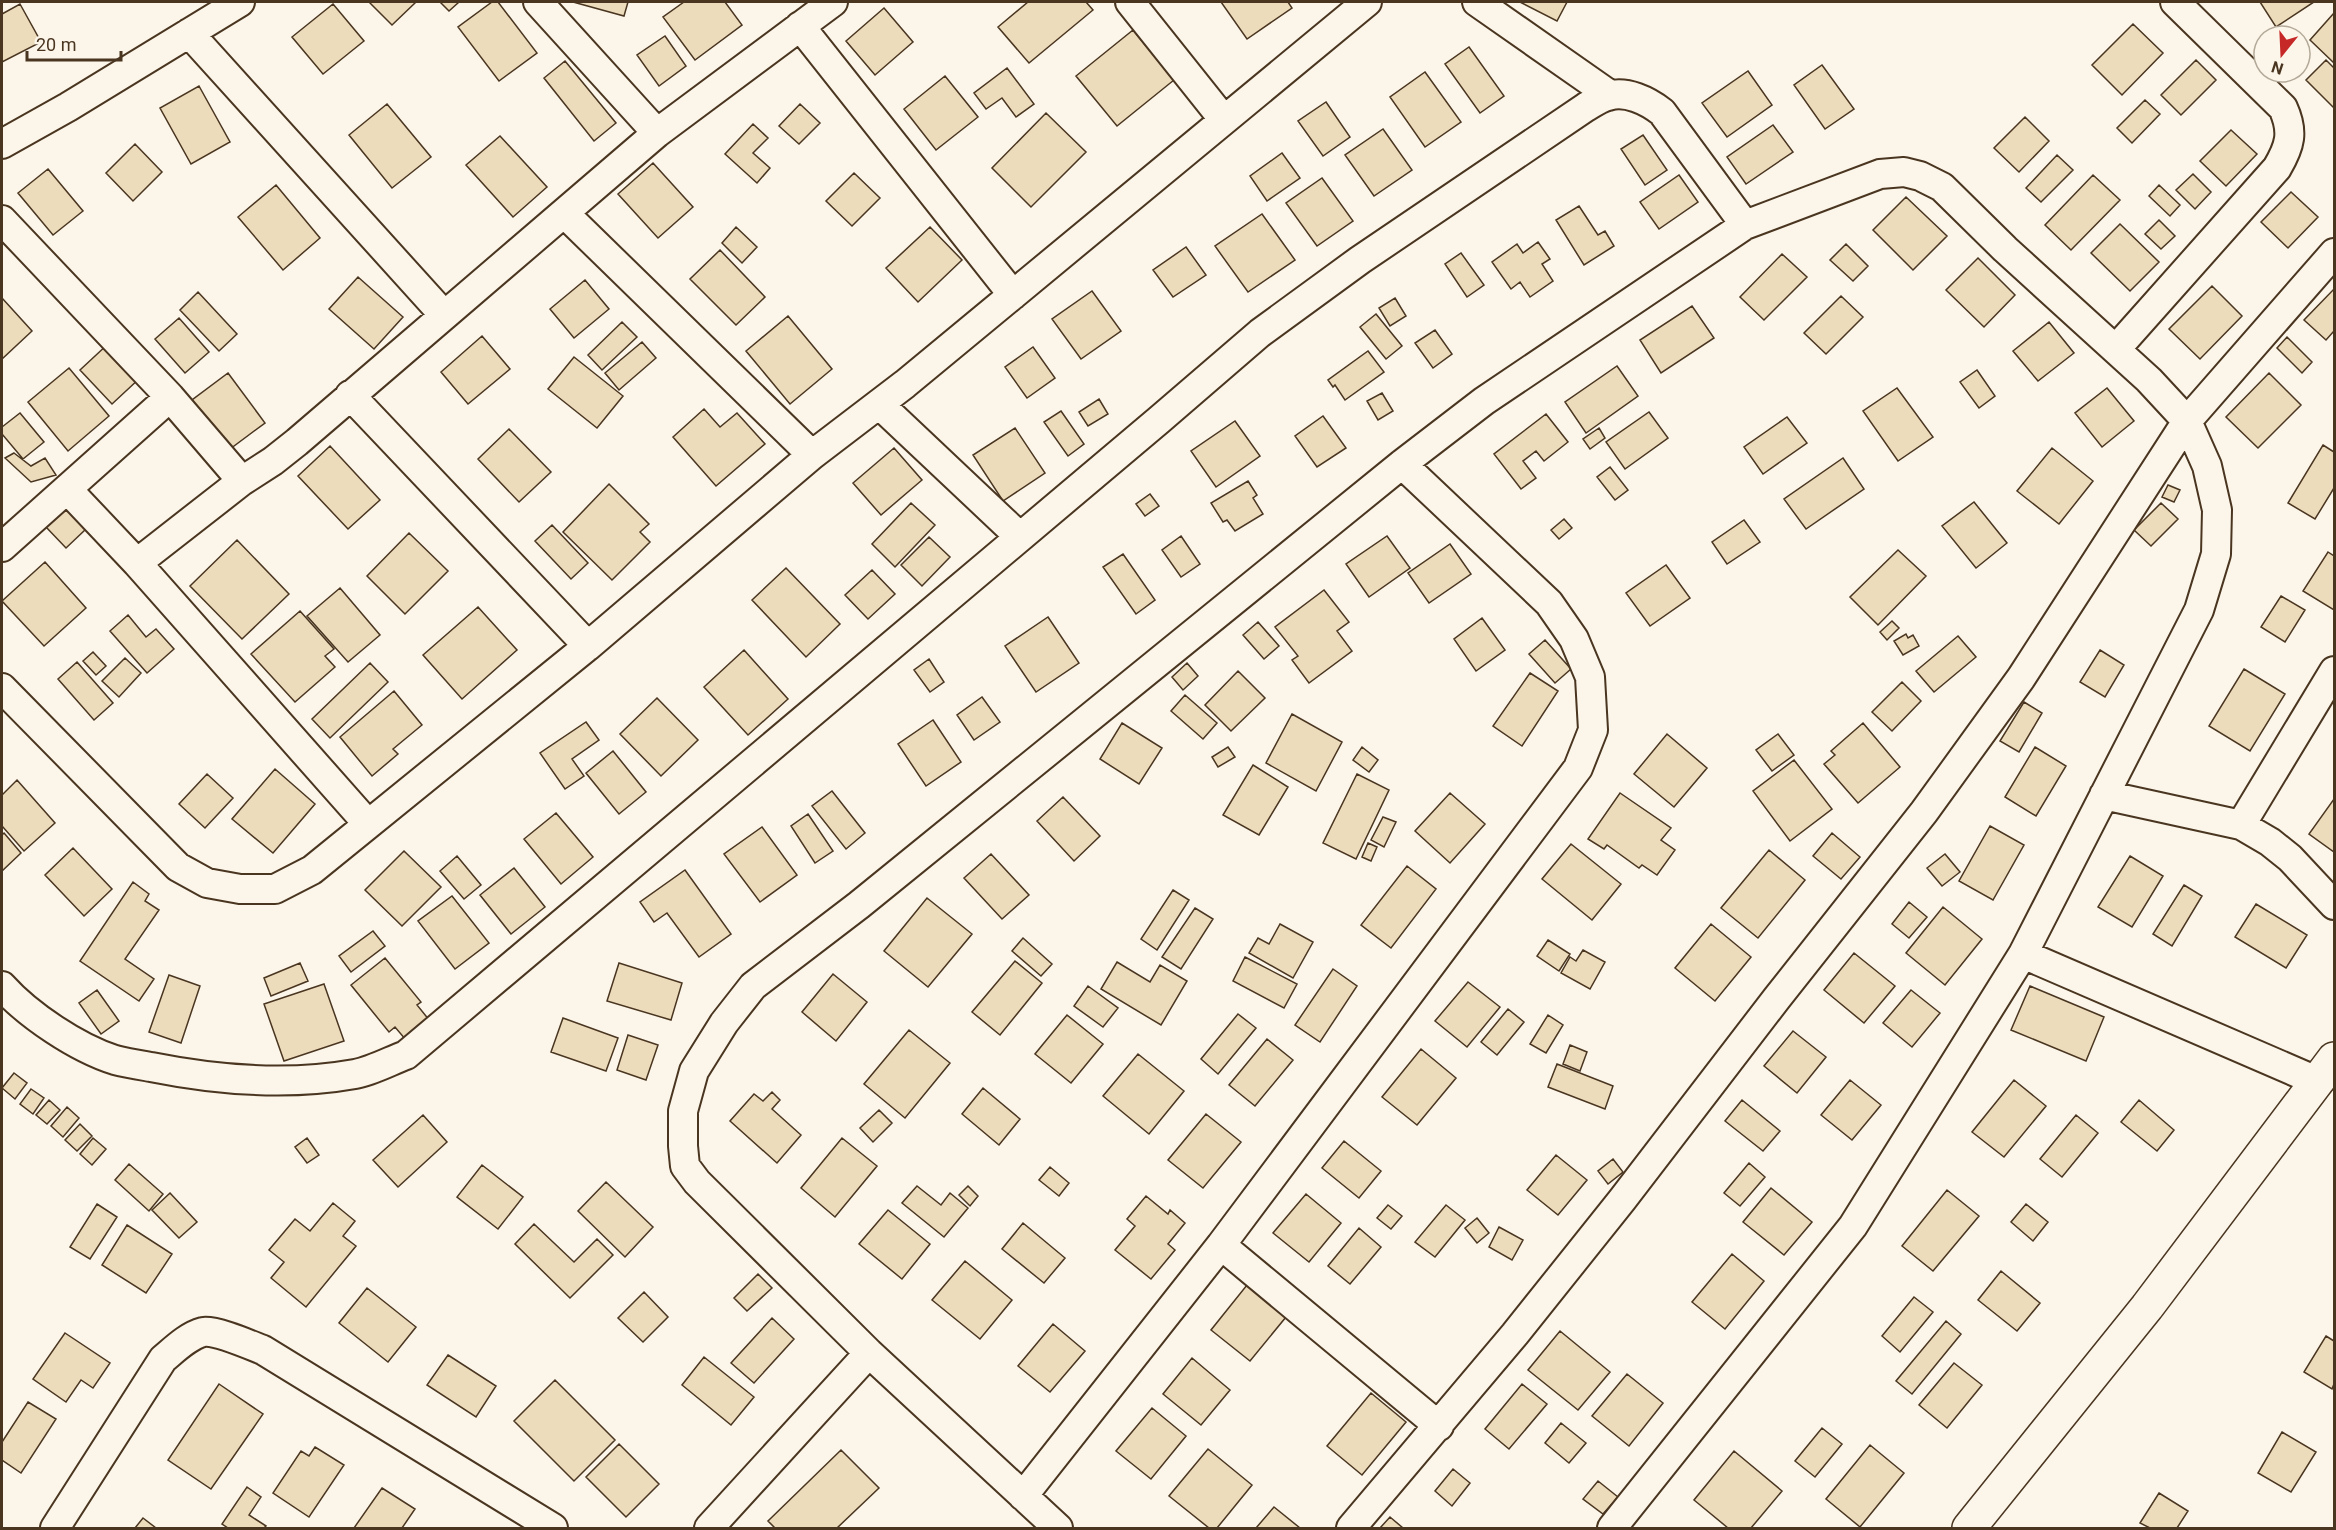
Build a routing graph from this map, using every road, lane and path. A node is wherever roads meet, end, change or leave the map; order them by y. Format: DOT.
graph roads {
  1 [pos="240,2"];
  2 [pos="538,2"];
  3 [pos="833,2"];
  4 [pos="1130,2"];
  5 [pos="1367,2"];
  6 [pos="1477,2"];
  7 [pos="2175,2"];
  8 [pos="800,27"];
  9 [pos="189,33"];
  10 [pos="1610,95"];
  11 [pos="1224,120"];
  12 [pos="657,133"];
  13 [pos="2,144"];
  14 [pos="564,213"];
  15 [pos="2,220"];
  16 [pos="1745,225"];
  17 [pos="2334,253"];
  18 [pos="1013,295"];
  19 [pos="444,315"];
  20 [pos="2116,349"];
  21 [pos="350,395"];
  22 [pos="170,397"];
  23 [pos="879,404"];
  24 [pos="2187,421"];
  25 [pos="812,455"];
  26 [pos="1402,464"];
  27 [pos="242,481"];
  28 [pos="67,489"];
  29 [pos="1020,537"];
  30 [pos="2,547"];
  31 [pos="137,563"];
  32 [pos="588,646"];
  33 [pos="2334,671"];
  34 [pos="2,688"];
  35 [pos="2104,795"];
  36 [pos="368,824"];
  37 [pos="2241,825"];
  38 [pos="2334,904"];
  39 [pos="2023,954"];
  40 [pos="2,986"];
  41 [pos="2327,1071"];
  42 [pos="1221,1245"];
  43 [pos="869,1353"];
  44 [pos="1439,1426"];
  45 [pos="1023,1496"];
  46 [pos="55,1528"];
  47 [pos="553,1528"];
  48 [pos="709,1528"];
  49 [pos="1058,1528"];
  50 [pos="1351,1528"];
  51 [pos="1612,1528"];
  52 [pos="1969,1528"];
  1 -- 9 [label="street"];
  2 -- 12 [label="street"];
  3 -- 8 [label="street"];
  4 -- 11 [label="street"];
  5 -- 11 [label="street"];
  6 -- 10 [label="street"];
  7 -- 20 [label="street"];
  8 -- 12 [label="street"];
  8 -- 18 [label="street"];
  9 -- 13 [label="street"];
  9 -- 19 [label="street"];
  10 -- 16 [label="street"];
  10 -- 29 [label="street"];
  11 -- 18 [label="street"];
  12 -- 14 [label="street"];
  14 -- 19 [label="street"];
  14 -- 25 [label="street"];
  15 -- 22 [label="street"];
  16 -- 20 [label="street"];
  16 -- 26 [label="street"];
  17 -- 24 [label="street"];
  18 -- 23 [label="street"];
  19 -- 21 [label="street"];
  20 -- 24 [label="street"];
  21 -- 27 [label="street"];
  21 -- 32 [label="street"];
  22 -- 27 [label="street"];
  22 -- 28 [label="street"];
  23 -- 25 [label="street"];
  23 -- 29 [label="street"];
  24 -- 35 [label="street"];
  24 -- 44 [label="street"];
  25 -- 32 [label="street"];
  26 -- 42 [label="street"];
  26 -- 43 [label="street"];
  27 -- 31 [label="street"];
  28 -- 30 [label="street"];
  28 -- 31 [label="street"];
  29 -- 40 [label="street"];
  31 -- 36 [label="street"];
  32 -- 36 [label="street"];
  33 -- 37 [label="street"];
  34 -- 36 [label="street"];
  35 -- 37 [label="street"];
  35 -- 39 [label="street"];
  37 -- 38 [label="street"];
  39 -- 41 [label="street"];
  39 -- 51 [label="street"];
  41 -- 52 [label="street"];
  42 -- 44 [label="street"];
  42 -- 45 [label="street"];
  43 -- 45 [label="street"];
  43 -- 48 [label="street"];
  44 -- 50 [label="street"];
  45 -- 49 [label="street"];
  46 -- 47 [label="street"];
}
